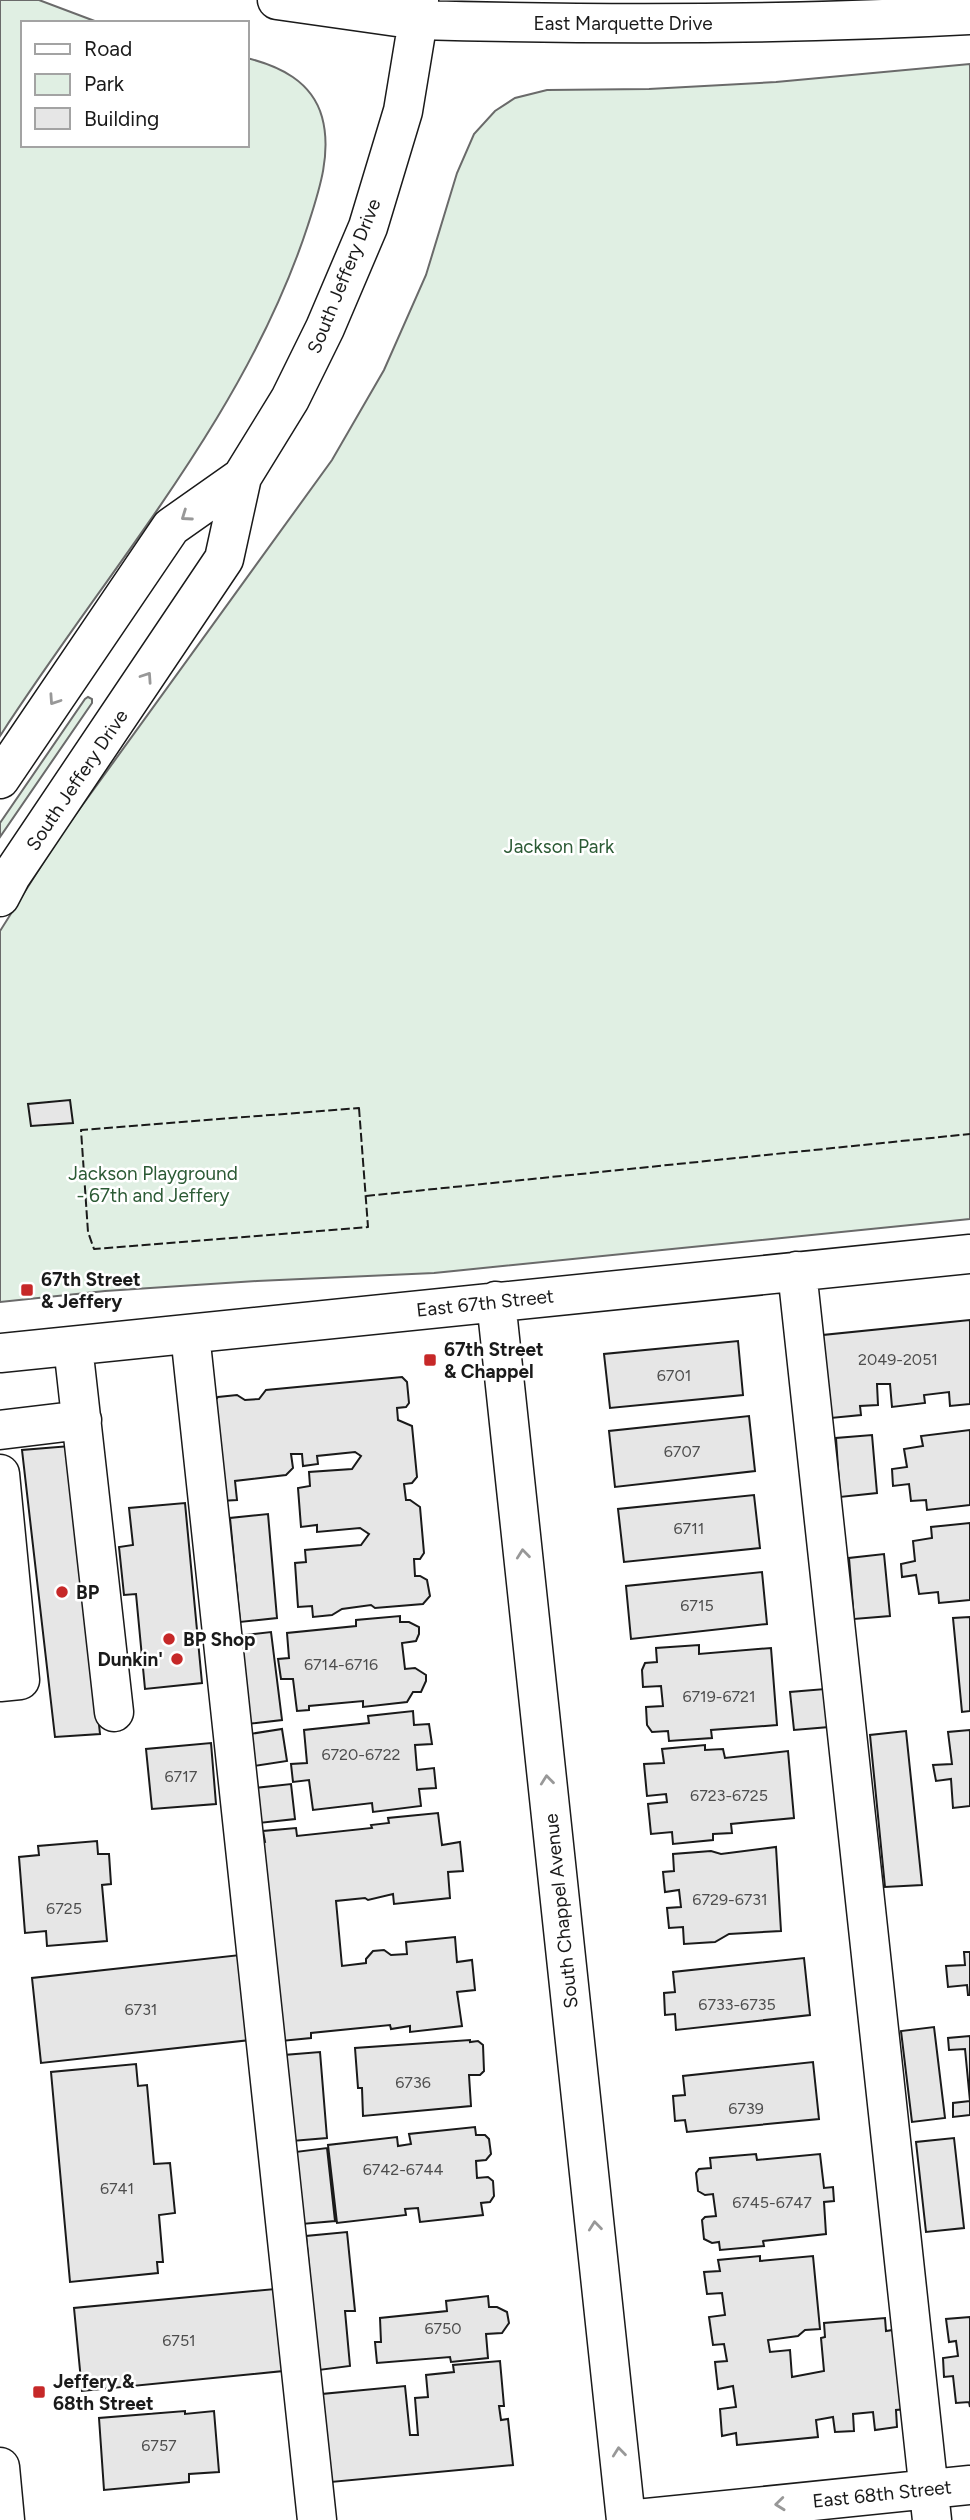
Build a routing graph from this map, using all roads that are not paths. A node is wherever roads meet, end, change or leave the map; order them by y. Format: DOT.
graph roads {
  1 [pos="277,0"];
  2 [pos="418,10"];
  3 [pos="970,15"];
  4 [pos="242,477"];
  5 [pos="0,779"];
  6 [pos="0,897"];
  7 [pos="970,1254"];
  8 [pos="797,1271"];
  9 [pos="496,1301"];
  10 [pos="190,1334"];
  11 [pos="73,1346"];
  12 [pos="0,1353"];
  13 [pos="82,1420"];
  14 [pos="0,1430"];
  15 [pos="0,1474"];
  16 [pos="0,1682"];
  17 [pos="114,1712"];
  18 [pos="0,2467"];
  19 [pos="970,2485"];
  20 [pos="930,2505"];
  21 [pos="5,2520"];
  22 [pos="317,2520"];
  23 [pos="627,2520"];
  1 -- 2 [label="street, East Marquette Drive"];
  2 -- 3 [label="street, East Marquette Drive"];
  2 -- 4 [label="street, South Jeffery Drive"];
  4 -- 5 [label="street, South Jeffery Drive, one-way"];
  6 -- 4 [label="street, South Jeffery Drive, one-way"];
  7 -- 8 [label="street, East 67th Street"];
  8 -- 9 [label="street, East 67th Street"];
  8 -- 20 [label="street"];
  9 -- 10 [label="street, East 67th Street"];
  23 -- 9 [label="street, South Chappel Avenue, one-way"];
  10 -- 11 [label="street, East 67th Street"];
  10 -- 22 [label="street"];
  11 -- 12 [label="street, East 67th Street"];
  11 -- 13 [label="street"];
  13 -- 14 [label="street"];
  13 -- 17 [label="street"];
  15 -- 16 [label="street"];
  18 -- 21 [label="street"];
  19 -- 20 [label="street, East 68th Street"];
  20 -- 23 [label="street, East 68th Street, one-way"];
}
